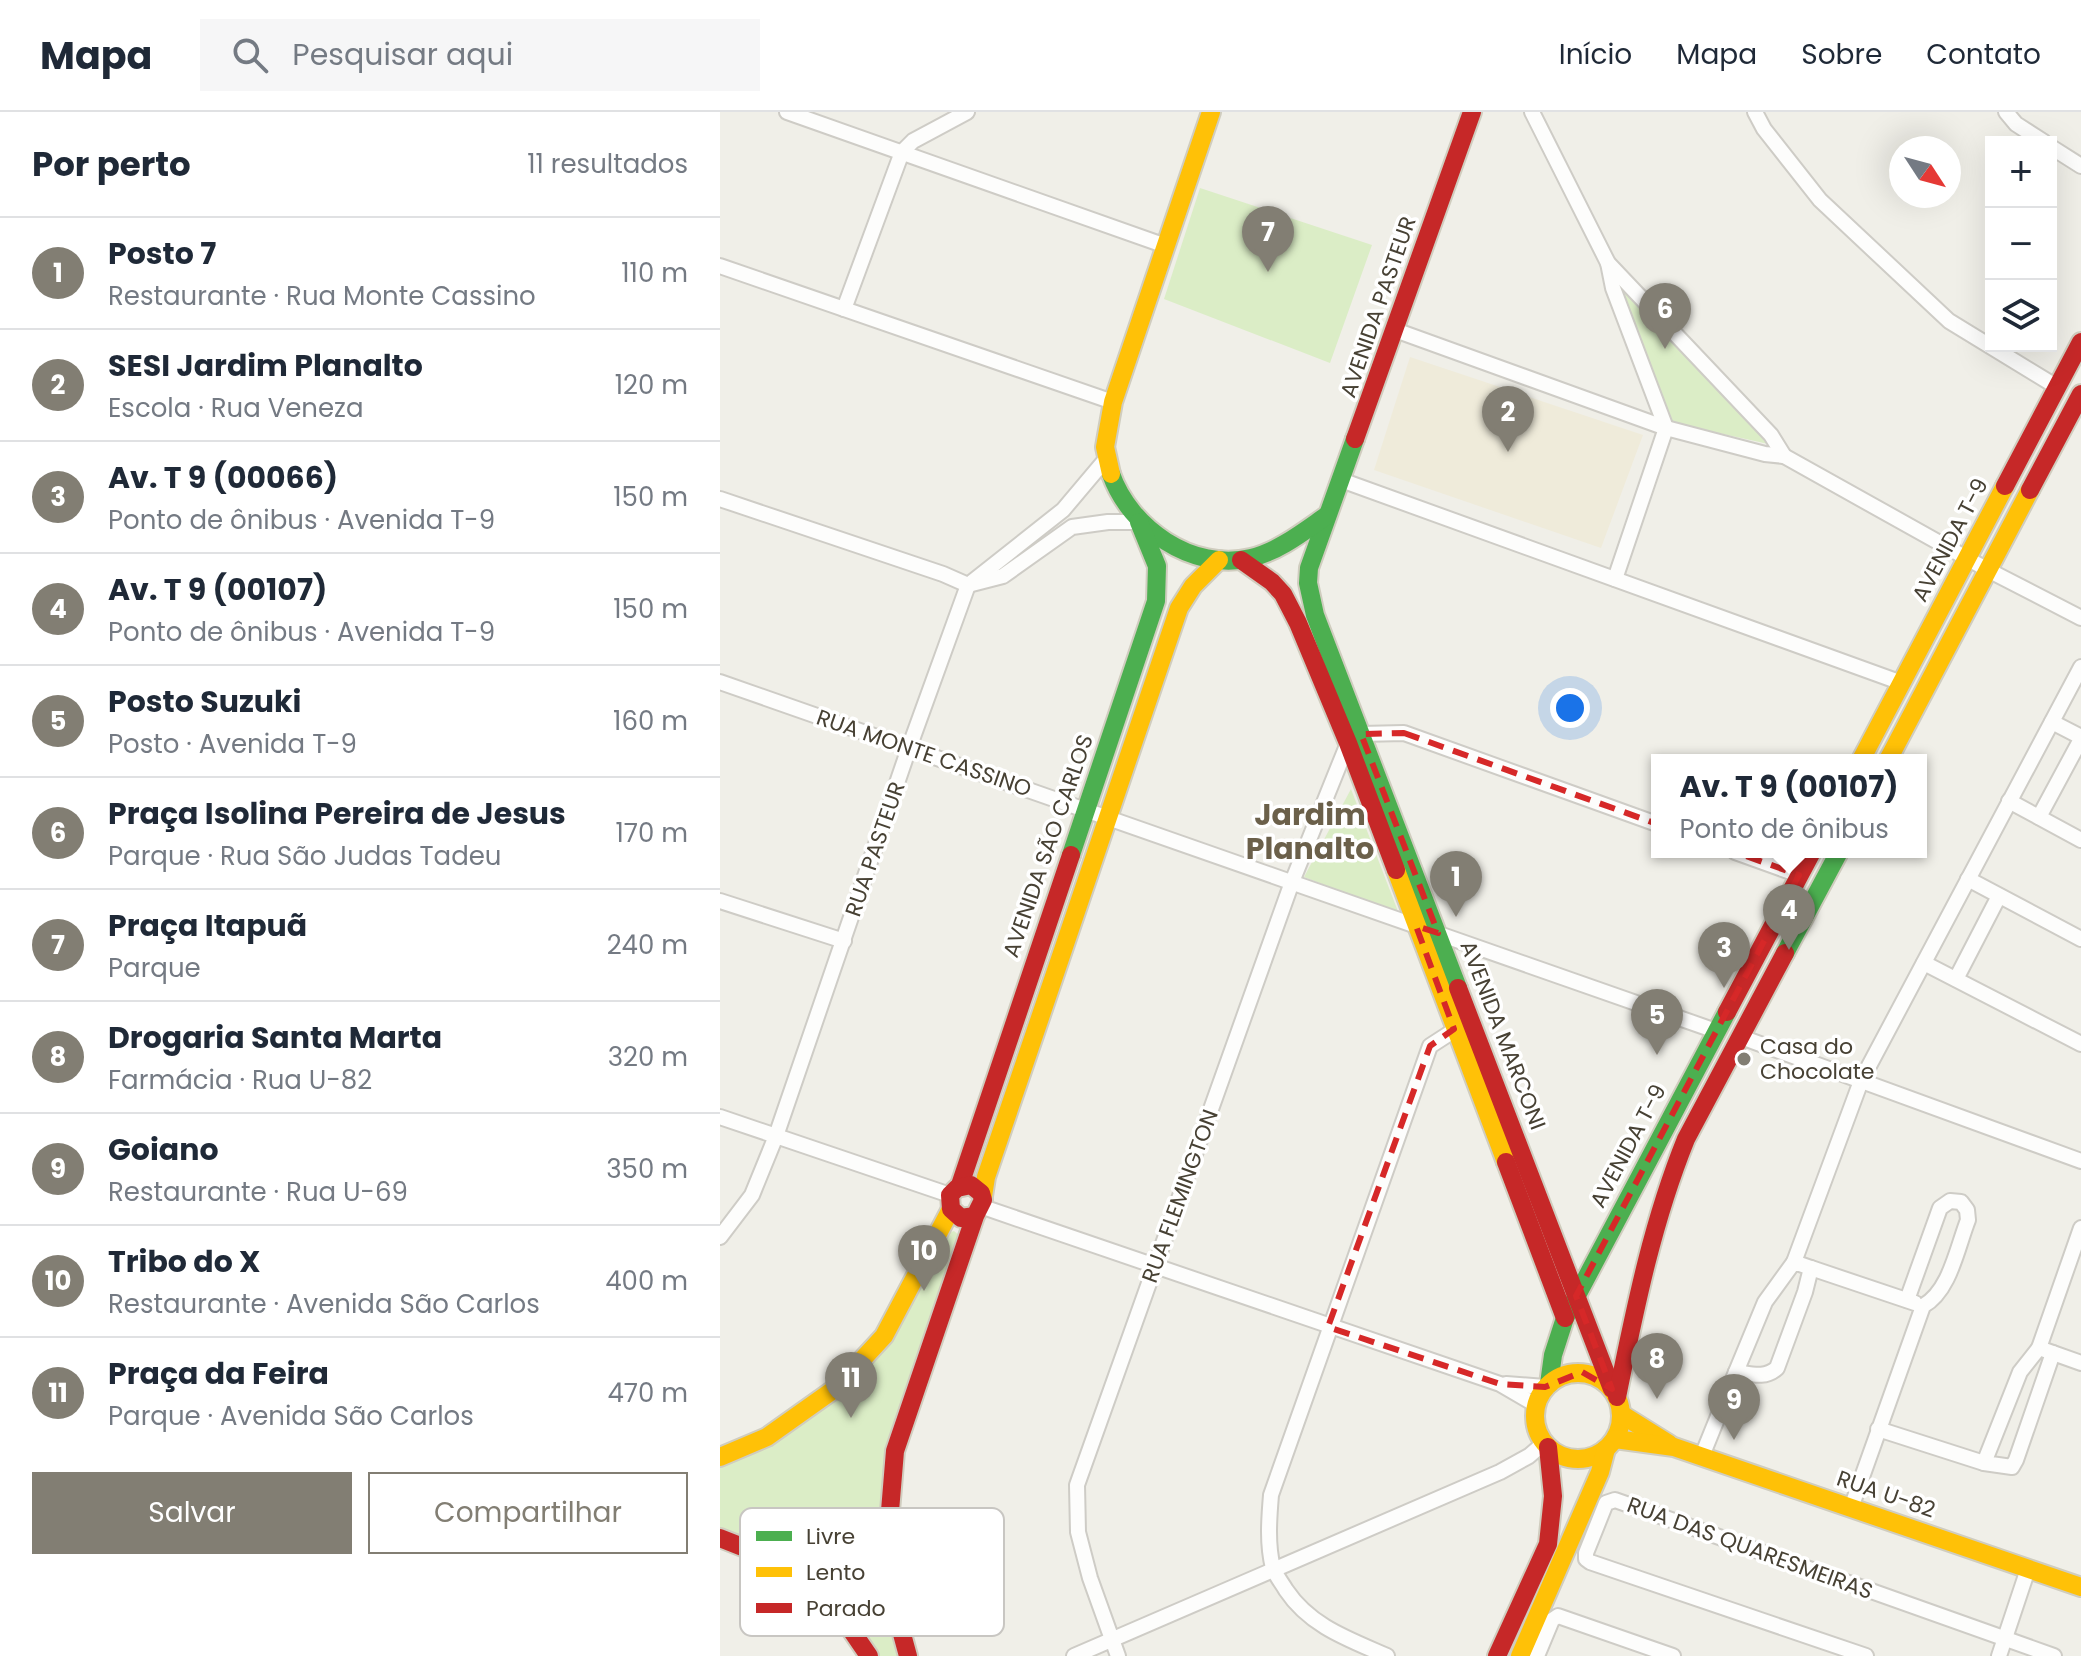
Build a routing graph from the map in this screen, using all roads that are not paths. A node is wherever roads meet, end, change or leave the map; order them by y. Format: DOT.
graph roads {
  1 [pos="787,112"];
  2 [pos="967,112"];
  3 [pos="1211,112"];
  4 [pos="1532,112"];
  5 [pos="1755,112"];
  6 [pos="2006,112"];
  7 [pos="1472,113"];
  8 [pos="2035,136"];
  9 [pos="2057,151"];
  10 [pos="902,152"];
  11 [pos="2081,166"];
  12 [pos="1166,246"];
  13 [pos="1608,263"];
  14 [pos="720,266"];
  15 [pos="844,309"];
  16 [pos="1395,330"];
  17 [pos="2081,342"];
  18 [pos="2057,387"];
  19 [pos="2081,394"];
  20 [pos="1113,402"];
  21 [pos="1666,428"];
  22 [pos="1784,456"];
  23 [pos="1106,459"];
  24 [pos="1341,480"];
  25 [pos="720,499"];
  26 [pos="1063,510"];
  27 [pos="1326,516"];
  28 [pos="1139,522"];
  29 [pos="1072,527"];
  30 [pos="1968,559"];
  31 [pos="1219,560"];
  32 [pos="1241,560"];
  33 [pos="1988,570"];
  34 [pos="1615,579"];
  35 [pos="968,585"];
  36 [pos="1156,601"];
  37 [pos="1179,608"];
  38 [pos="2081,618"];
  39 [pos="1307,619"];
  40 [pos="2081,667"];
  41 [pos="720,682"];
  42 [pos="1902,683"];
  43 [pos="2052,722"];
  44 [pos="1355,738"];
  45 [pos="2081,738"];
  46 [pos="909,748"];
  47 [pos="1864,754"];
  48 [pos="1891,754"];
  49 [pos="2009,801"];
  50 [pos="1085,809"];
  51 [pos="2039,817"];
  52 [pos="1108,818"];
  53 [pos="1651,822"];
  54 [pos="2081,840"];
  55 [pos="1752,858"];
  56 [pos="1809,858"];
  57 [pos="1836,858"];
  58 [pos="1799,875"];
  59 [pos="1968,879"];
  60 [pos="1292,882"];
  61 [pos="1999,896"];
  62 [pos="720,901"];
  63 [pos="1416,926"];
  64 [pos="1438,933"];
  65 [pos="2081,939"];
  66 [pos="844,941"];
  67 [pos="1924,963"];
  68 [pos="1956,979"];
  69 [pos="1472,1020"];
  70 [pos="1454,1029"];
  71 [pos="1716,1031"];
  72 [pos="1741,1037"];
  73 [pos="2081,1044"];
  74 [pos="1861,1081"];
  75 [pos="720,1117"];
  76 [pos="776,1136"];
  77 [pos="2081,1161"];
  78 [pos="954,1196"];
  79 [pos="980,1206"];
  80 [pos="2081,1228"];
  81 [pos="720,1237"];
  82 [pos="1794,1262"];
  83 [pos="1155,1267"];
  84 [pos="1811,1268"];
  85 [pos="1576,1296"];
  86 [pos="1907,1300"];
  87 [pos="1923,1306"];
  88 [pos="1565,1318"];
  89 [pos="1328,1327"];
  90 [pos="2046,1350"];
  91 [pos="2081,1363"];
  92 [pos="1736,1372"];
  93 [pos="1500,1384"];
  94 [pos="1547,1385"];
  95 [pos="1617,1400"];
  96 [pos="1536,1405"];
  97 [pos="1878,1429"];
  98 [pos="1610,1444"];
  99 [pos="1546,1445"];
  100 [pos="1674,1447"];
  101 [pos="1702,1456"];
  102 [pos="720,1457"];
  103 [pos="1984,1463"];
  104 [pos="890,1508"];
  105 [pos="1851,1508"];
  106 [pos="720,1538"];
  107 [pos="740,1546"];
  108 [pos="2028,1569"];
  109 [pos="1274,1571"];
  110 [pos="2081,1587"];
  111 [pos="855,1636"];
  112 [pos="903,1636"];
  113 [pos="2005,1639"];
  114 [pos="1110,1641"];
  115 [pos="869,1656"];
  116 [pos="908,1656"];
  117 [pos="1074,1656"];
  118 [pos="1118,1656"];
  119 [pos="1387,1656"];
  120 [pos="1497,1656"];
  121 [pos="1520,1656"];
  122 [pos="1537,1656"];
  123 [pos="1673,1656"];
  124 [pos="1866,1656"];
  125 [pos="1999,1656"];
  126 [pos="2054,1656"];
  1 -- 10 [label="street"];
  2 -- 10 [label="street"];
  3 -- 12 [label="main road"];
  4 -- 13 [label="street"];
  5 -- 18 [label="street"];
  6 -- 8 [label="street"];
  7 -- 16 [label="main road, AVENIDA PASTEUR"];
  9 -- 11 [label="street"];
  10 -- 12 [label="street"];
  10 -- 15 [label="street"];
  12 -- 20 [label="main road"];
  13 -- 21 [label="street"];
  13 -- 22 [label="street"];
  14 -- 15 [label="street"];
  15 -- 20 [label="street"];
  16 -- 21 [label="street"];
  16 -- 24 [label="main road, AVENIDA PASTEUR"];
  17 -- 18 [label="main road, AVENIDA T-9"];
  18 -- 30 [label="main road, AVENIDA T-9"];
  19 -- 33 [label="main road"];
  20 -- 23 [label="main road"];
  21 -- 22 [label="street"];
  21 -- 34 [label="street"];
  22 -- 30 [label="street"];
  23 -- 26 [label="street"];
  23 -- 28 [label="main road"];
  24 -- 27 [label="main road, AVENIDA PASTEUR"];
  24 -- 34 [label="street"];
  25 -- 35 [label="street"];
  26 -- 29 [label="street"];
  26 -- 35 [label="street"];
  27 -- 32 [label="main road"];
  27 -- 39 [label="main road, AVENIDA MARCONI"];
  28 -- 29 [label="street"];
  28 -- 31 [label="main road"];
  28 -- 36 [label="main road, AVENIDA SÃO CARLOS"];
  29 -- 35 [label="street"];
  30 -- 33 [label="street"];
  30 -- 42 [label="main road, AVENIDA T-9"];
  31 -- 32 [label="main road"];
  31 -- 37 [label="main road"];
  32 -- 39 [label="main road, AVENIDA MARCONI"];
  33 -- 38 [label="street"];
  33 -- 48 [label="main road"];
  34 -- 42 [label="street"];
  35 -- 46 [label="street, RUA PASTEUR"];
  36 -- 37 [label="main road"];
  36 -- 50 [label="main road, AVENIDA SÃO CARLOS"];
  37 -- 52 [label="main road"];
  39 -- 44 [label="main road, AVENIDA MARCONI"];
  40 -- 43 [label="street"];
  41 -- 46 [label="street, RUA MONTE CASSINO"];
  42 -- 47 [label="main road, AVENIDA T-9"];
  43 -- 45 [label="street"];
  43 -- 49 [label="street"];
  44 -- 53 [label="street"];
  44 -- 60 [label="street, RUA FLEMINGTON"];
  44 -- 63 [label="main road, AVENIDA MARCONI"];
  44 -- 64 [label="main road, AVENIDA MARCONI"];
  45 -- 51 [label="street"];
  46 -- 50 [label="street, RUA MONTE CASSINO"];
  46 -- 66 [label="street, RUA PASTEUR"];
  49 -- 51 [label="street"];
  49 -- 59 [label="street"];
  50 -- 52 [label="street, RUA MONTE CASSINO"];
  50 -- 78 [label="main road, AVENIDA SÃO CARLOS"];
  51 -- 54 [label="street"];
  52 -- 60 [label="street, RUA MONTE CASSINO"];
  52 -- 79 [label="main road"];
  55 -- 58 [label="street"];
  56 -- 58 [label="main road, AVENIDA T-9"];
  57 -- 72 [label="main road"];
  58 -- 71 [label="main road, AVENIDA T-9"];
  59 -- 61 [label="street"];
  59 -- 67 [label="street"];
  60 -- 63 [label="street, RUA MONTE CASSINO"];
  60 -- 83 [label="street, RUA FLEMINGTON"];
  61 -- 65 [label="street"];
  61 -- 68 [label="street"];
  62 -- 66 [label="street"];
  63 -- 64 [label="street, RUA MONTE CASSINO"];
  63 -- 70 [label="main road, AVENIDA MARCONI"];
  64 -- 69 [label="main road, AVENIDA MARCONI"];
  64 -- 71 [label="street, RUA MONTE CASSINO"];
  66 -- 76 [label="street, RUA PASTEUR"];
  67 -- 68 [label="street"];
  67 -- 74 [label="street"];
  68 -- 73 [label="street"];
  69 -- 70 [label="street"];
  69 -- 85 [label="main road, AVENIDA MARCONI"];
  70 -- 88 [label="main road, AVENIDA MARCONI"];
  70 -- 89 [label="street"];
  71 -- 85 [label="main road, AVENIDA T-9"];
  72 -- 74 [label="street"];
  72 -- 95 [label="main road"];
  74 -- 77 [label="street"];
  74 -- 82 [label="street"];
  75 -- 76 [label="street"];
  76 -- 78 [label="street"];
  76 -- 81 [label="street, RUA PASTEUR"];
  78 -- 79 [label="main road"];
  78 -- 79 [label="main road"];
  78 -- 102 [label="main road, AVENIDA SÃO CARLOS"];
  79 -- 83 [label="street"];
  79 -- 104 [label="main road"];
  80 -- 90 [label="street"];
  82 -- 84 [label="street"];
  82 -- 92 [label="street"];
  83 -- 89 [label="street"];
  83 -- 114 [label="street, RUA FLEMINGTON"];
  84 -- 86 [label="street"];
  84 -- 92 [label="street"];
  85 -- 88 [label="main road, AVENIDA T-9"];
  85 -- 95 [label="main road, AVENIDA MARCONI"];
  86 -- 87 [label="street"];
  86 -- 87 [label="street"];
  87 -- 97 [label="street"];
  88 -- 94 [label="main road, AVENIDA T-9"];
  89 -- 93 [label="street"];
  89 -- 109 [label="street"];
  90 -- 91 [label="street"];
  90 -- 103 [label="street"];
  90 -- 103 [label="street"];
  92 -- 101 [label="street"];
  93 -- 94 [label="street"];
  93 -- 96 [label="street"];
  94 -- 95 [label="main road"];
  94 -- 96 [label="main road"];
  95 -- 98 [label="main road"];
  95 -- 100 [label="main road, RUA U-82"];
  96 -- 99 [label="main road"];
  97 -- 103 [label="street"];
  97 -- 105 [label="street"];
  98 -- 99 [label="main road"];
  98 -- 100 [label="main road, RUA U-82"];
  98 -- 121 [label="main road"];
  99 -- 109 [label="street"];
  99 -- 120 [label="main road"];
  100 -- 101 [label="main road, RUA U-82"];
  101 -- 105 [label="main road, RUA U-82"];
  105 -- 108 [label="main road, RUA U-82"];
  106 -- 107 [label="main road"];
  108 -- 110 [label="main road, RUA U-82"];
  108 -- 113 [label="street"];
  109 -- 114 [label="street"];
  109 -- 119 [label="street"];
  111 -- 115 [label="main road"];
  112 -- 116 [label="main road"];
  113 -- 124 [label="street, RUA DAS QUARESMEIRAS"];
  113 -- 125 [label="street"];
  113 -- 126 [label="street"];
  114 -- 117 [label="street"];
  114 -- 118 [label="street, RUA FLEMINGTON"];
  122 -- 123 [label="street"];
}
